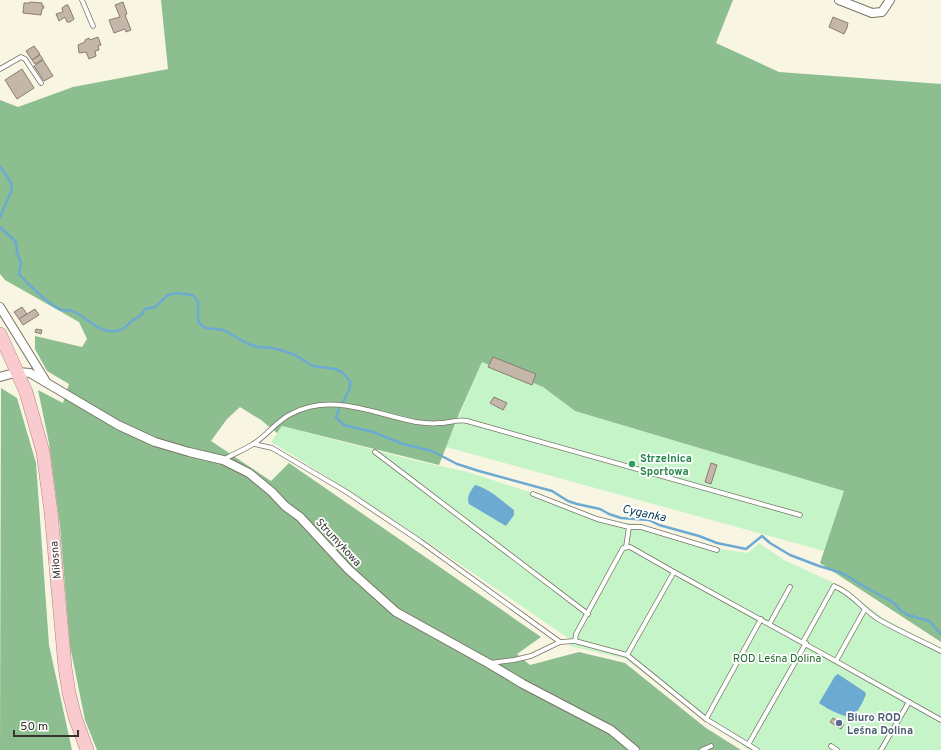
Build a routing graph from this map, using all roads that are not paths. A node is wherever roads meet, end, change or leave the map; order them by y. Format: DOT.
graph roads {
  1 [pos="82,0"];
  2 [pos="839,0"];
  3 [pos="890,0"];
  4 [pos="93,26"];
  5 [pos="0,69"];
  6 [pos="41,83"];
  7 [pos="0,307"];
  8 [pos="0,334"];
  9 [pos="18,372"];
  10 [pos="0,377"];
  11 [pos="45,381"];
  12 [pos="254,444"];
  13 [pos="375,452"];
  14 [pos="223,460"];
  15 [pos="533,494"];
  16 [pos="800,515"];
  17 [pos="629,527"];
  18 [pos="626,547"];
  19 [pos="717,550"];
  20 [pos="674,572"];
  21 [pos="790,587"];
  22 [pos="865,609"];
  23 [pos="588,614"];
  24 [pos="762,619"];
  25 [pos="770,623"];
  26 [pos="575,641"];
  27 [pos="560,642"];
  28 [pos="804,642"];
  29 [pos="941,651"];
  30 [pos="628,655"];
  31 [pos="836,661"];
  32 [pos="488,663"];
  33 [pos="909,702"];
  34 [pos="706,719"];
  35 [pos="941,720"];
  36 [pos="748,745"];
  37 [pos="711,746"];
  38 [pos="831,746"];
  39 [pos="87,750"];
  40 [pos="635,750"];
  41 [pos="702,750"];
  42 [pos="757,750"];
  43 [pos="837,750"];
  44 [pos="882,750"];
  1 -- 4 [label="lane"];
  2 -- 3 [label="street"];
  5 -- 6 [label="lane"];
  7 -- 11 [label="street"];
  8 -- 9 [label="main road, Miłosna"];
  9 -- 10 [label="street"];
  9 -- 11 [label="street, Strumykowa"];
  9 -- 39 [label="main road, Miłosna"];
  11 -- 14 [label="street, Strumykowa"];
  12 -- 14 [label="lane"];
  12 -- 16 [label="lane"];
  12 -- 27 [label="lane"];
  13 -- 23 [label="lane"];
  14 -- 32 [label="street, Strumykowa"];
  15 -- 17 [label="lane"];
  17 -- 18 [label="lane"];
  17 -- 19 [label="lane"];
  18 -- 20 [label="lane"];
  18 -- 23 [label="lane"];
  20 -- 24 [label="lane"];
  20 -- 30 [label="lane"];
  21 -- 25 [label="lane"];
  22 -- 28 [label="lane"];
  22 -- 29 [label="lane"];
  22 -- 31 [label="lane"];
  23 -- 26 [label="lane"];
  24 -- 25 [label="lane"];
  24 -- 34 [label="lane"];
  25 -- 28 [label="lane"];
  26 -- 27 [label="lane"];
  26 -- 30 [label="lane"];
  27 -- 32 [label="lane"];
  28 -- 31 [label="lane"];
  28 -- 36 [label="lane"];
  30 -- 34 [label="lane"];
  31 -- 33 [label="lane"];
  32 -- 40 [label="street, Strumykowa"];
  33 -- 35 [label="lane"];
  33 -- 44 [label="lane"];
  34 -- 36 [label="lane"];
  36 -- 42 [label="lane"];
  37 -- 41 [label="lane"];
  38 -- 43 [label="lane"];
}
